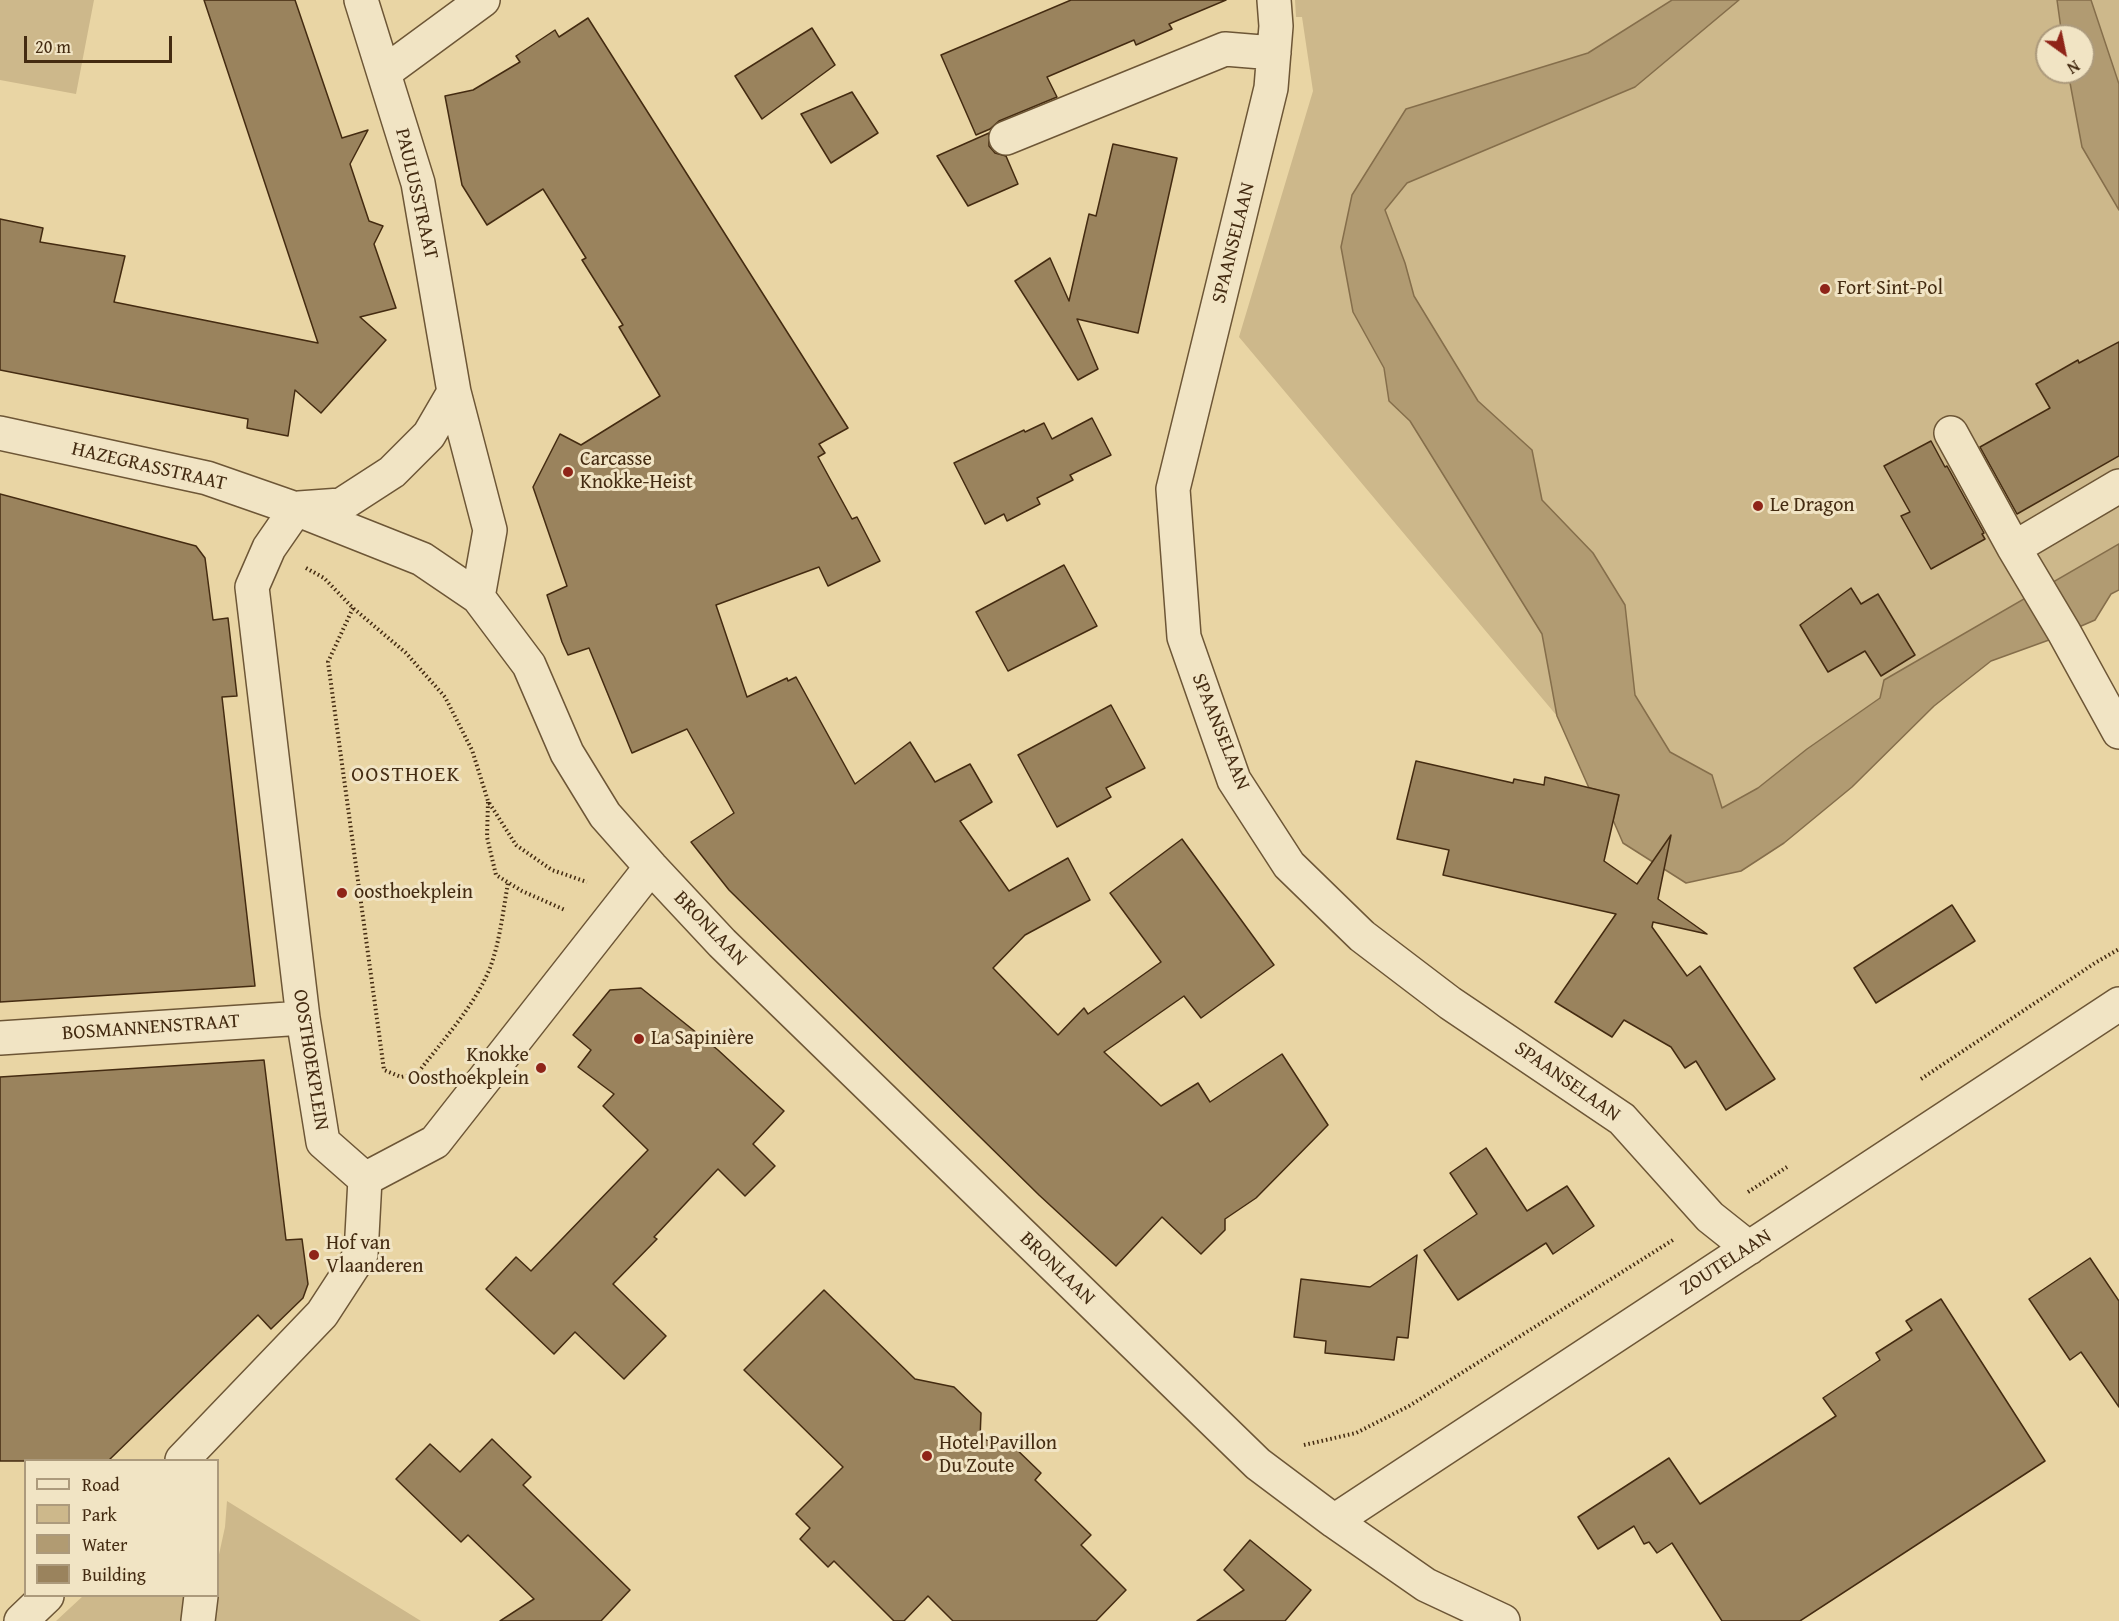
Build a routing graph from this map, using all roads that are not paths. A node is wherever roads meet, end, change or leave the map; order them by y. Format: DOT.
graph roads {
  1 [pos="361,0"];
  2 [pos="483,0"];
  3 [pos="1274,0"];
  4 [pos="1274,53"];
  5 [pos="385,72"];
  6 [pos="1006,138"];
  7 [pos="454,392"];
  8 [pos="0,433"];
  9 [pos="1951,433"];
  10 [pos="2119,486"];
  11 [pos="296,509"];
  12 [pos="2014,548"];
  13 [pos="478,597"];
  14 [pos="2119,732"];
  15 [pos="651,867"];
  16 [pos="2119,1004"];
  17 [pos="303,1018"];
  18 [pos="0,1038"];
  19 [pos="365,1179"];
  20 [pos="1749,1248"];
  21 [pos="184,1459"];
  22 [pos="1334,1521"];
  23 [pos="45,1597"];
  24 [pos="201,1597"];
  25 [pos="21,1621"];
  26 [pos="198,1621"];
  27 [pos="1503,1621"];
  1 -- 5 [label="street, PAULUSSTRAAT"];
  2 -- 5 [label="street"];
  3 -- 4 [label="street, SPAANSELAAN"];
  4 -- 6 [label="street"];
  4 -- 20 [label="street, SPAANSELAAN"];
  5 -- 7 [label="street, PAULUSSTRAAT"];
  7 -- 11 [label="street"];
  7 -- 13 [label="street"];
  8 -- 11 [label="street, HAZEGRASSTRAAT"];
  9 -- 12 [label="street"];
  10 -- 12 [label="street"];
  11 -- 13 [label="street"];
  11 -- 17 [label="street, OOSTHOEKPLEIN"];
  12 -- 14 [label="street"];
  13 -- 15 [label="street"];
  15 -- 19 [label="street"];
  15 -- 22 [label="street, BRONLAAN"];
  16 -- 20 [label="street, ZOUTELAAN"];
  17 -- 18 [label="street, BOSMANNENSTRAAT"];
  17 -- 19 [label="street, OOSTHOEKPLEIN"];
  19 -- 21 [label="street"];
  20 -- 22 [label="street, ZOUTELAAN"];
  22 -- 27 [label="street, BRONLAAN"];
  23 -- 25 [label="street"];
  24 -- 26 [label="street"];
}
